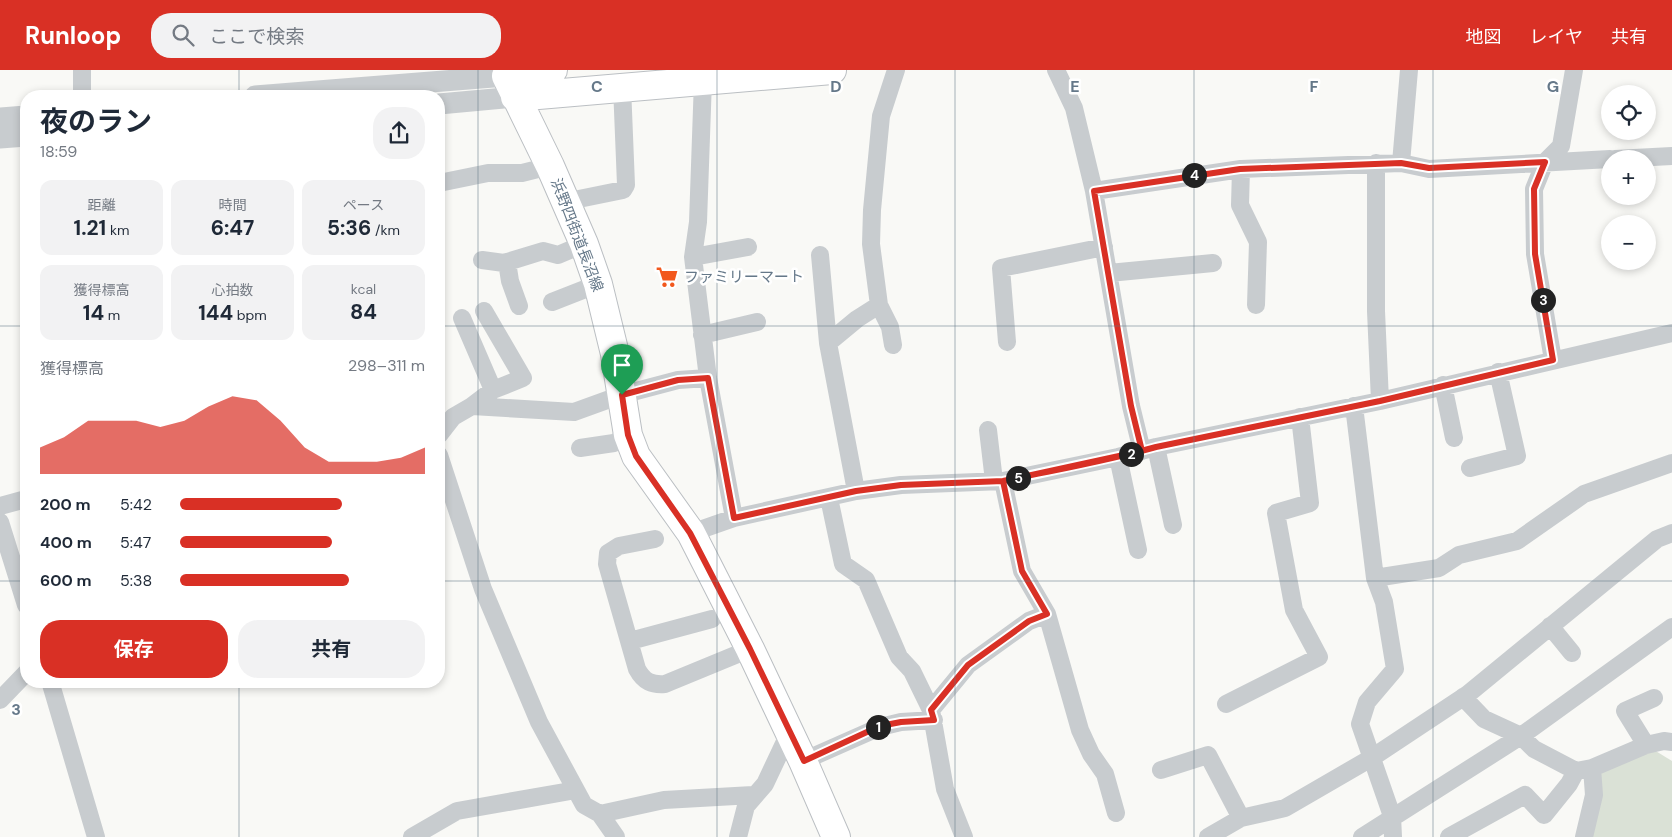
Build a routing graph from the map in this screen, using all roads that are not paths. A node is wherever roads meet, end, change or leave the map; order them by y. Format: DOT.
graph roads {
  1 [pos="82,70"];
  2 [pos="553,70"];
  3 [pos="832,70"];
  4 [pos="896,70"];
  5 [pos="1056,70"];
  6 [pos="1408,70"];
  7 [pos="1574,70"];
  8 [pos="703,80"];
  9 [pos="508,81"];
  10 [pos="622,86"];
  11 [pos="82,90"];
  12 [pos="356,90"];
  13 [pos="445,102"];
  14 [pos="20,116"];
  15 [pos="0,118"];
  16 [pos="20,136"];
  17 [pos="0,138"];
  18 [pos="1672,156"];
  19 [pos="1656,157"];
  20 [pos="1601,159"];
  21 [pos="1545,162"];
  22 [pos="1401,163"];
  23 [pos="1376,164"];
  24 [pos="550,166"];
  25 [pos="1240,169"];
  26 [pos="445,181"];
  27 [pos="1094,191"];
  28 [pos="564,202"];
  29 [pos="584,244"];
  30 [pos="748,247"];
  31 [pos="1104,247"];
  32 [pos="820,255"];
  33 [pos="693,257"];
  34 [pos="482,260"];
  35 [pos="507,262"];
  36 [pos="1213,263"];
  37 [pos="1109,274"];
  38 [pos="598,284"];
  39 [pos="552,302"];
  40 [pos="879,305"];
  41 [pos="1256,305"];
  42 [pos="520,306"];
  43 [pos="484,311"];
  44 [pos="462,318"];
  45 [pos="757,322"];
  46 [pos="702,335"];
  47 [pos="1671,337"];
  48 [pos="1007,342"];
  49 [pos="828,343"];
  50 [pos="893,345"];
  51 [pos="1553,360"];
  52 [pos="1498,372"];
  53 [pos="708,378"];
  54 [pos="1444,385"];
  55 [pos="493,390"];
  56 [pos="622,395"];
  57 [pos="1380,401"];
  58 [pos="472,406"];
  59 [pos="1354,406"];
  60 [pos="1300,417"];
  61 [pos="445,427"];
  62 [pos="988,430"];
  63 [pos="628,435"];
  64 [pos="1454,438"];
  65 [pos="580,448"];
  66 [pos="1149,449"];
  67 [pos="1118,458"];
  68 [pos="1672,463"];
  69 [pos="1470,468"];
  70 [pos="445,473"];
  71 [pos="998,481"];
  72 [pos="856,491"];
  73 [pos="830,498"];
  74 [pos="20,501"];
  75 [pos="0,506"];
  76 [pos="734,518"];
  77 [pos="0,522"];
  78 [pos="1173,525"];
  79 [pos="690,533"];
  80 [pos="1672,533"];
  81 [pos="655,539"];
  82 [pos="1138,550"];
  83 [pos="1375,578"];
  84 [pos="20,586"];
  85 [pos="1047,614"];
  86 [pos="712,619"];
  87 [pos="1550,626"];
  88 [pos="1672,628"];
  89 [pos="630,641"];
  90 [pos="750,649"];
  91 [pos="1572,653"];
  92 [pos="20,679"];
  93 [pos="52,688"];
  94 [pos="1463,697"];
  95 [pos="1654,698"];
  96 [pos="0,700"];
  97 [pos="1226,704"];
  98 [pos="933,715"];
  99 [pos="789,733"];
  100 [pos="1521,736"];
  101 [pos="1672,742"];
  102 [pos="1646,745"];
  103 [pos="1373,757"];
  104 [pos="804,761"];
  105 [pos="1584,769"];
  106 [pos="1162,770"];
  107 [pos="576,790"];
  108 [pos="753,796"];
  109 [pos="1116,813"];
  110 [pos="600,814"];
  111 [pos="1392,816"];
  112 [pos="1241,818"];
  113 [pos="96,837"];
  114 [pos="412,837"];
  115 [pos="616,837"];
  116 [pos="738,837"];
  117 [pos="836,837"];
  118 [pos="964,837"];
  119 [pos="1208,837"];
  120 [pos="1362,837"];
  121 [pos="1393,837"];
  122 [pos="1449,837"];
  123 [pos="1584,837"];
  1 -- 11 [label="street"];
  2 -- 9 [label="main road"];
  3 -- 8 [label="main road"];
  4 -- 40 [label="street"];
  5 -- 27 [label="street"];
  6 -- 22 [label="street"];
  7 -- 21 [label="street"];
  8 -- 10 [label="main road"];
  8 -- 33 [label="street"];
  9 -- 10 [label="main road"];
  9 -- 12 [label="street"];
  9 -- 13 [label="street"];
  9 -- 24 [label="main road, 浜野四街道長沼線"];
  10 -- 28 [label="street"];
  14 -- 15 [label="street"];
  16 -- 17 [label="street"];
  18 -- 19 [label="street"];
  20 -- 21 [label="street"];
  21 -- 22 [label="street"];
  21 -- 51 [label="street"];
  22 -- 23 [label="street"];
  23 -- 25 [label="street"];
  23 -- 57 [label="street"];
  24 -- 26 [label="street"];
  24 -- 28 [label="main road, 浜野四街道長沼線"];
  25 -- 27 [label="street"];
  25 -- 41 [label="street"];
  27 -- 31 [label="street"];
  28 -- 29 [label="main road, 浜野四街道長沼線"];
  29 -- 35 [label="street"];
  29 -- 38 [label="main road, 浜野四街道長沼線"];
  30 -- 33 [label="street"];
  31 -- 37 [label="street"];
  31 -- 48 [label="street"];
  32 -- 49 [label="street"];
  33 -- 46 [label="street"];
  34 -- 35 [label="street"];
  35 -- 42 [label="street"];
  36 -- 37 [label="street"];
  37 -- 66 [label="street"];
  38 -- 39 [label="street"];
  38 -- 56 [label="main road, 浜野四街道長沼線"];
  40 -- 49 [label="street"];
  40 -- 50 [label="street"];
  43 -- 55 [label="street"];
  44 -- 55 [label="street"];
  45 -- 46 [label="street"];
  46 -- 53 [label="street"];
  47 -- 51 [label="street"];
  49 -- 72 [label="street"];
  51 -- 52 [label="street"];
  52 -- 54 [label="street"];
  52 -- 69 [label="street"];
  53 -- 56 [label="street"];
  53 -- 76 [label="street"];
  54 -- 57 [label="street"];
  54 -- 64 [label="street"];
  55 -- 58 [label="street"];
  56 -- 58 [label="street"];
  56 -- 63 [label="main road, 浜野四街道長沼線"];
  57 -- 59 [label="street"];
  58 -- 61 [label="street"];
  59 -- 60 [label="street"];
  59 -- 83 [label="street"];
  60 -- 66 [label="street"];
  60 -- 97 [label="street"];
  62 -- 71 [label="street"];
  63 -- 65 [label="street"];
  63 -- 79 [label="main road, 浜野四街道長沼線"];
  66 -- 67 [label="street"];
  66 -- 78 [label="street"];
  67 -- 71 [label="street"];
  67 -- 82 [label="street"];
  68 -- 83 [label="street"];
  70 -- 107 [label="street"];
  71 -- 72 [label="street"];
  71 -- 85 [label="street"];
  72 -- 73 [label="street"];
  73 -- 76 [label="street"];
  73 -- 98 [label="street"];
  74 -- 75 [label="street"];
  76 -- 79 [label="street"];
  77 -- 84 [label="street"];
  79 -- 90 [label="main road, 浜野四街道長沼線"];
  80 -- 87 [label="street"];
  81 -- 89 [label="street"];
  83 -- 103 [label="street"];
  85 -- 98 [label="street"];
  85 -- 109 [label="street"];
  86 -- 89 [label="street"];
  87 -- 91 [label="street"];
  87 -- 94 [label="street"];
  88 -- 100 [label="street"];
  89 -- 90 [label="street"];
  90 -- 99 [label="main road, 浜野四街道長沼線"];
  92 -- 96 [label="street"];
  93 -- 113 [label="street"];
  94 -- 100 [label="street"];
  94 -- 103 [label="street"];
  95 -- 102 [label="street"];
  98 -- 104 [label="street"];
  98 -- 118 [label="street"];
  99 -- 104 [label="main road, 浜野四街道長沼線"];
  99 -- 108 [label="street"];
  100 -- 105 [label="street"];
  100 -- 111 [label="street"];
  101 -- 102 [label="street"];
  102 -- 105 [label="street"];
  103 -- 111 [label="street"];
  103 -- 112 [label="street"];
  104 -- 117 [label="main road, 浜野四街道長沼線"];
  105 -- 122 [label="street"];
  105 -- 123 [label="street"];
  106 -- 112 [label="street"];
  107 -- 110 [label="street"];
  107 -- 114 [label="street"];
  108 -- 110 [label="street"];
  108 -- 116 [label="street"];
  110 -- 115 [label="street"];
  111 -- 120 [label="street"];
  111 -- 121 [label="street"];
  112 -- 119 [label="street"];
}
